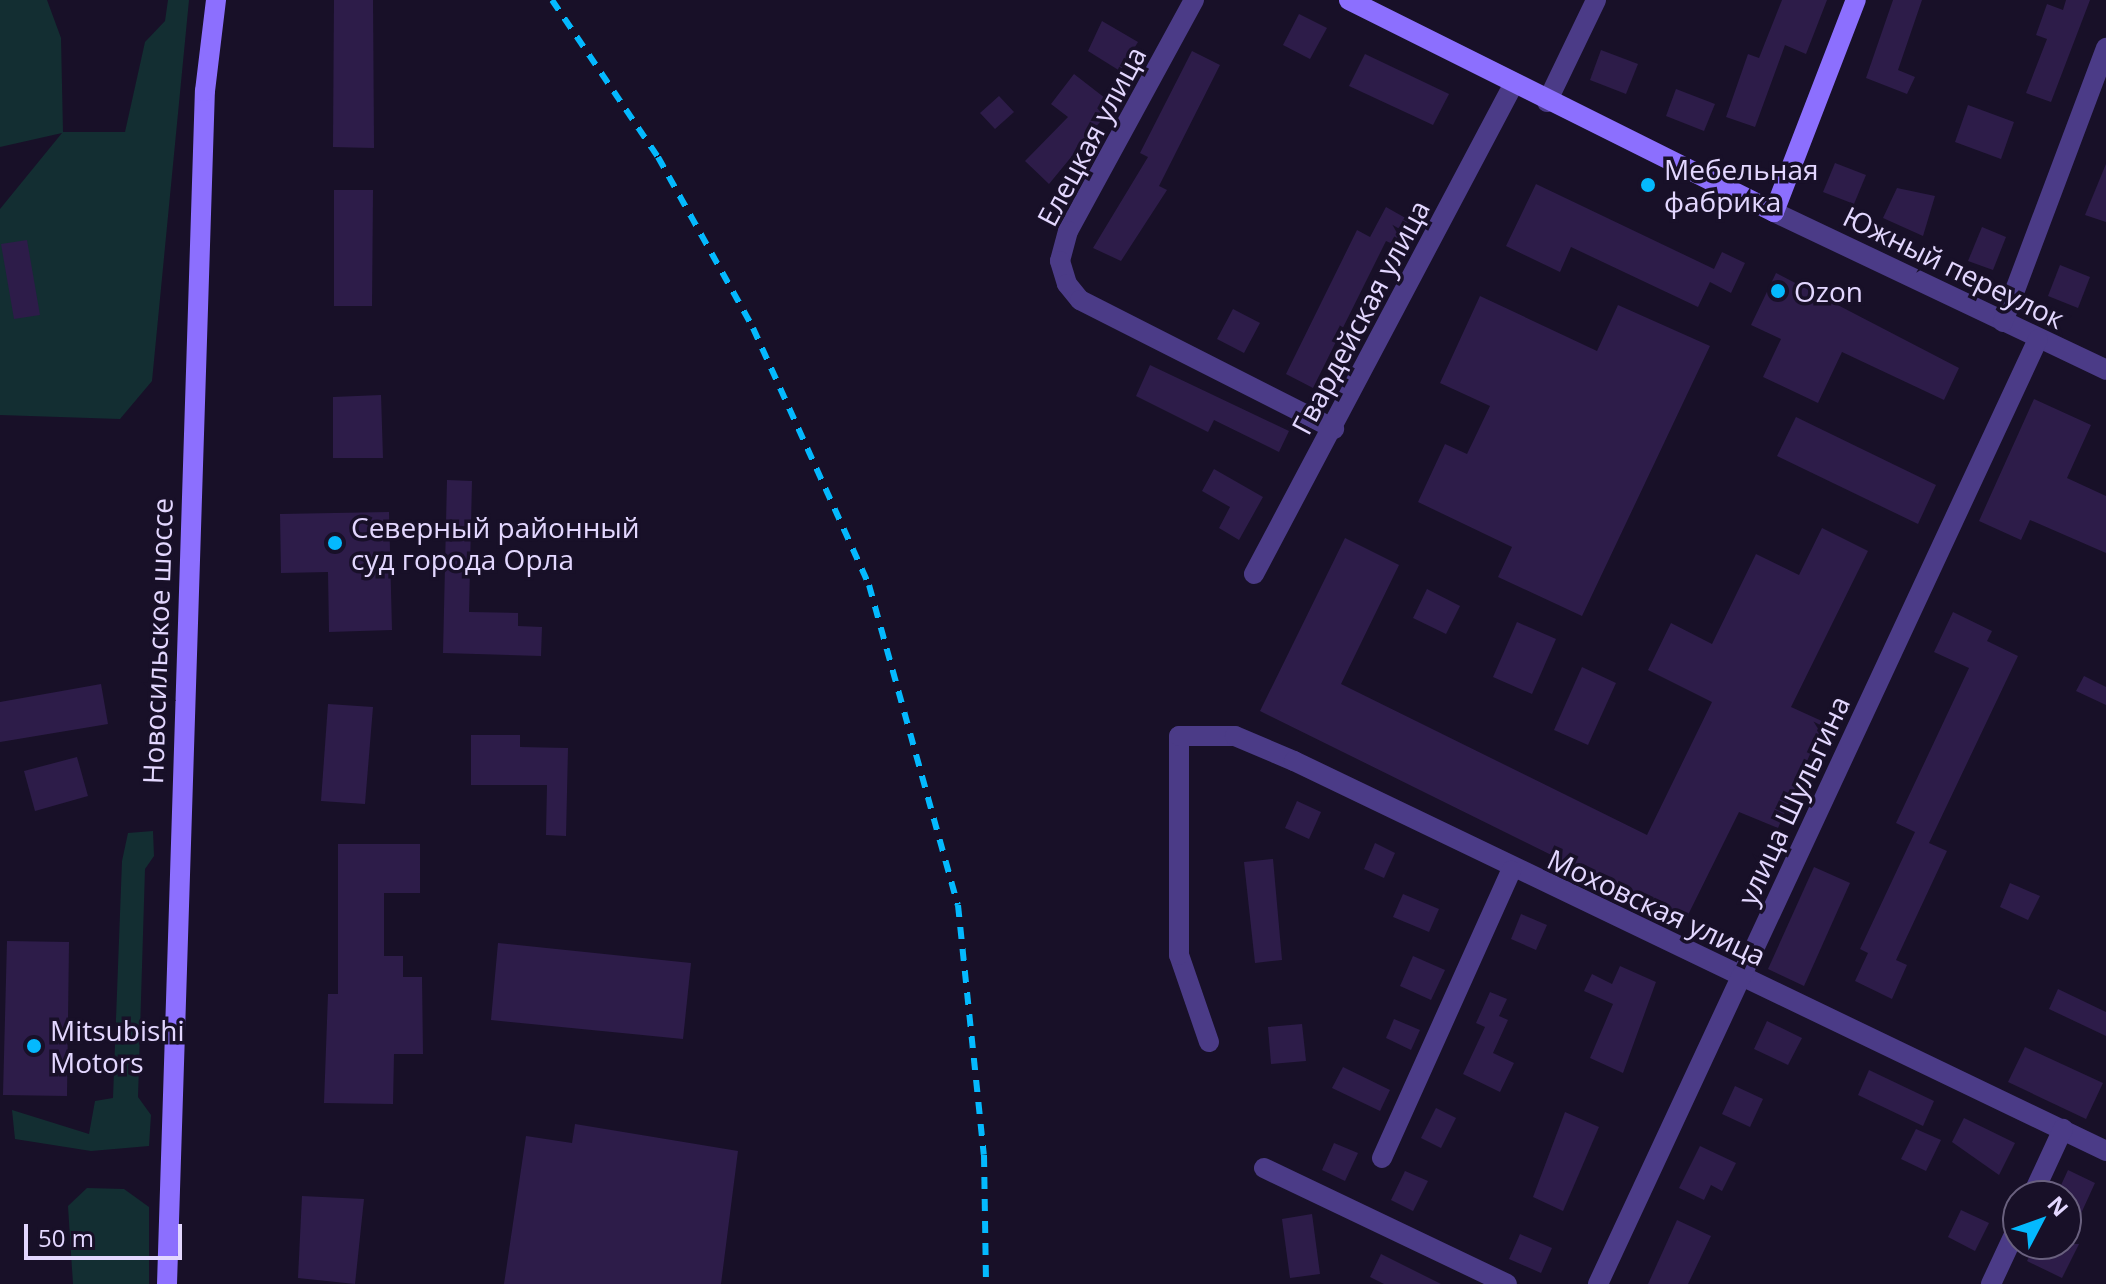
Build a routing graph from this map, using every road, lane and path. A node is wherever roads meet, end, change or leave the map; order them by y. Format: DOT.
graph roads {
  1 [pos="216,0"];
  2 [pos="1194,0"];
  3 [pos="1349,0"];
  4 [pos="1596,0"];
  5 [pos="1856,0"];
  6 [pos="2106,48"];
  7 [pos="1513,85"];
  8 [pos="1547,102"];
  9 [pos="1774,212"];
  10 [pos="2003,322"];
  11 [pos="2038,339"];
  12 [pos="2106,370"];
  13 [pos="1334,429"];
  14 [pos="1254,574"];
  15 [pos="1511,871"];
  16 [pos="1741,977"];
  17 [pos="1209,1042"];
  18 [pos="2063,1129"];
  19 [pos="2106,1151"];
  20 [pos="1382,1158"];
  21 [pos="1264,1168"];
  22 [pos="2039,1180"];
  23 [pos="2002,1260"];
  24 [pos="167,1284"];
  25 [pos="1507,1284"];
  26 [pos="1598,1284"];
  27 [pos="1991,1284"];
  1 -- 24 [label="street, Новосильское шоссе"];
  2 -- 13 [label="street, Елецкая улица"];
  3 -- 7 [label="street, Южный переулок"];
  4 -- 8 [label="street"];
  5 -- 9 [label="street"];
  6 -- 10 [label="street"];
  7 -- 8 [label="street, Южный переулок"];
  7 -- 13 [label="street, Гвардейская улица"];
  8 -- 9 [label="street, Южный переулок"];
  9 -- 10 [label="street, Южный переулок"];
  10 -- 11 [label="street, Южный переулок"];
  11 -- 12 [label="street, Южный переулок"];
  11 -- 16 [label="street, улица Шульгина"];
  13 -- 14 [label="street, Гвардейская улица"];
  15 -- 16 [label="street, Моховская улица"];
  15 -- 17 [label="street, Моховская улица"];
  15 -- 20 [label="street"];
  16 -- 18 [label="street, Моховская улица"];
  16 -- 26 [label="street, улица Шульгина"];
  18 -- 19 [label="street, Моховская улица"];
  18 -- 22 [label="street"];
  21 -- 25 [label="street"];
  23 -- 27 [label="street"];
}
